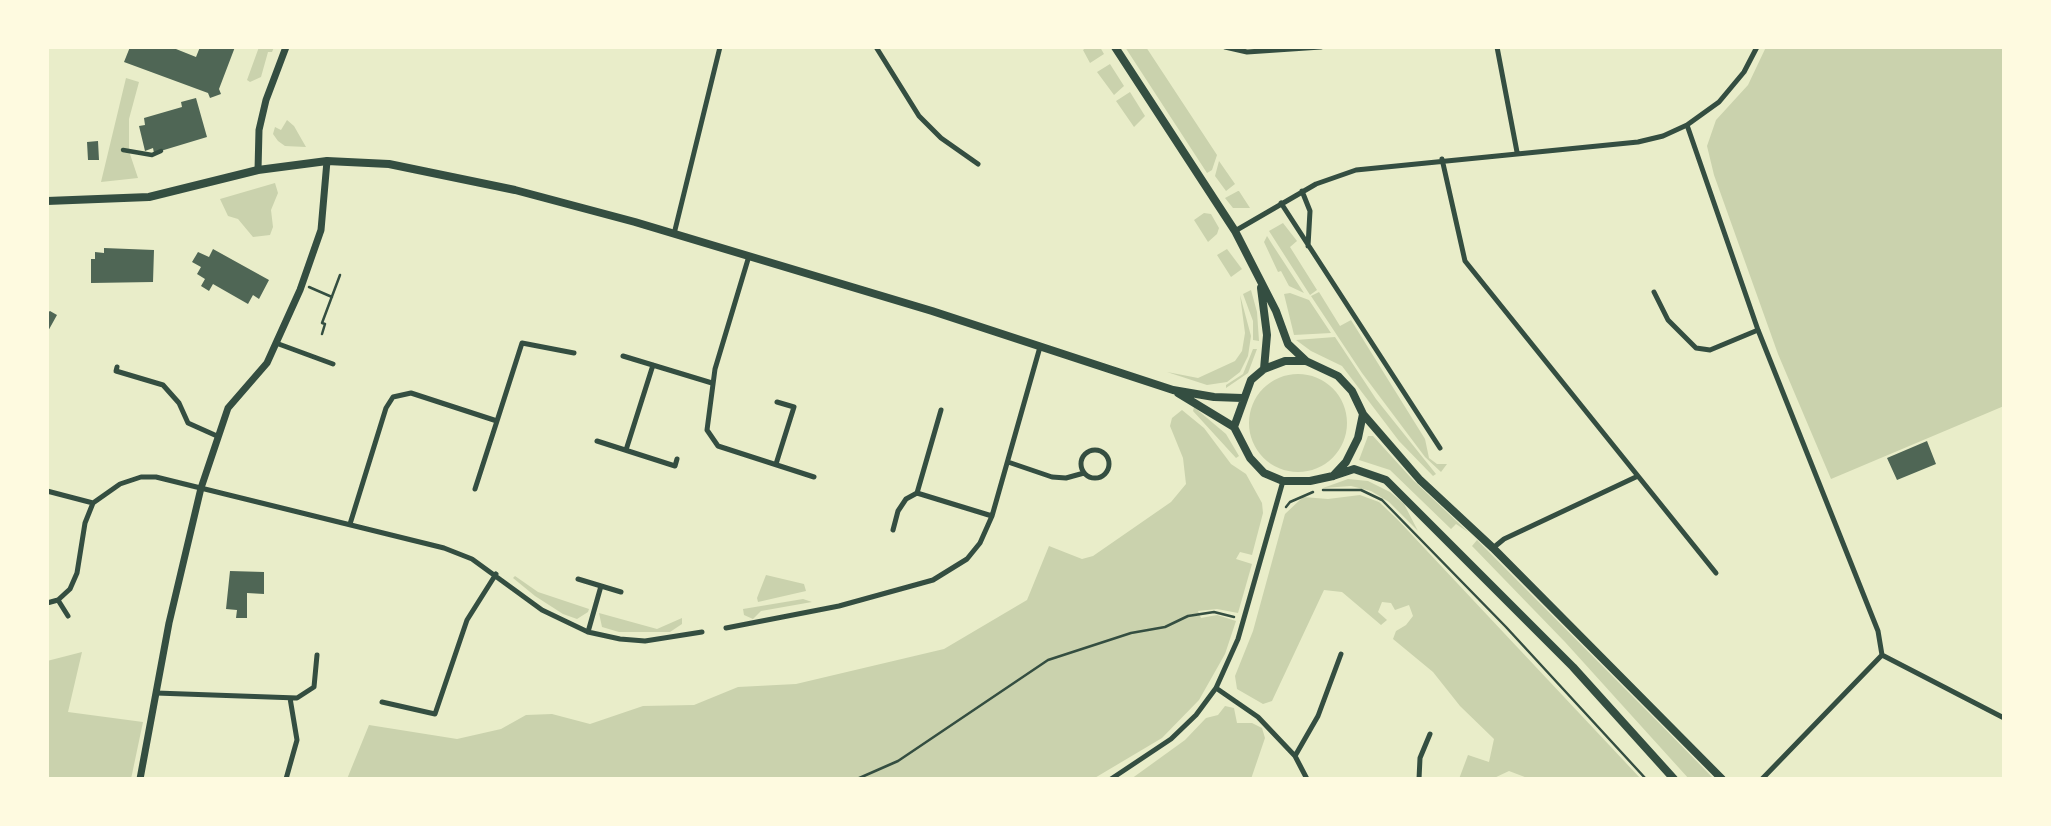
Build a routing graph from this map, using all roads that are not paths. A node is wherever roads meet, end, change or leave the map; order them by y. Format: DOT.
graph roads {
  1 [pos="286,47"];
  2 [pos="720,47"];
  3 [pos="876,47"];
  4 [pos="1115,47"];
  5 [pos="1225,47"];
  6 [pos="1321,47"];
  7 [pos="1497,47"];
  8 [pos="1757,47"];
  9 [pos="1687,125"];
  10 [pos="123,150"];
  11 [pos="161,151"];
  12 [pos="1517,152"];
  13 [pos="1442,159"];
  14 [pos="327,161"];
  15 [pos="978,164"];
  16 [pos="258,170"];
  17 [pos="1302,191"];
  18 [pos="47,201"];
  19 [pos="1281,203"];
  20 [pos="1235,231"];
  21 [pos="674,234"];
  22 [pos="1308,246"];
  23 [pos="749,256"];
  24 [pos="1260,284"];
  25 [pos="1654,292"];
  26 [pos="1758,330"];
  27 [pos="276,344"];
  28 [pos="1040,347"];
  29 [pos="574,353"];
  30 [pos="623,355"];
  31 [pos="1306,361"];
  32 [pos="333,364"];
  33 [pos="653,365"];
  34 [pos="117,367"];
  35 [pos="1264,369"];
  36 [pos="712,383"];
  37 [pos="1173,390"];
  38 [pos="1242,398"];
  39 [pos="778,402"];
  40 [pos="942,410"];
  41 [pos="1363,414"];
  42 [pos="496,421"];
  43 [pos="1234,427"];
  44 [pos="217,436"];
  45 [pos="597,441"];
  46 [pos="1440,448"];
  47 [pos="626,450"];
  48 [pos="677,458"];
  49 [pos="1008,462"];
  50 [pos="776,464"];
  51 [pos="1084,473"];
  52 [pos="1333,476"];
  53 [pos="1638,476"];
  54 [pos="814,477"];
  55 [pos="1283,481"];
  56 [pos="201,488"];
  57 [pos="475,489"];
  58 [pos="47,491"];
  59 [pos="917,493"];
  60 [pos="93,503"];
  61 [pos="992,516"];
  62 [pos="350,524"];
  63 [pos="893,530"];
  64 [pos="1493,548"];
  65 [pos="1716,573"];
  66 [pos="496,574"];
  67 [pos="578,579"];
  68 [pos="601,586"];
  69 [pos="621,593"];
  70 [pos="58,600"];
  71 [pos="47,603"];
  72 [pos="68,616"];
  73 [pos="726,628"];
  74 [pos="588,632"];
  75 [pos="702,632"];
  76 [pos="1341,654"];
  77 [pos="317,655"];
  78 [pos="1882,655"];
  79 [pos="1216,688"];
  80 [pos="156,693"];
  81 [pos="290,698"];
  82 [pos="382,702"];
  83 [pos="2004,718"];
  84 [pos="1430,734"];
  85 [pos="1294,756"];
  86 [pos="140,779"];
  87 [pos="286,779"];
  88 [pos="1111,779"];
  89 [pos="1307,779"];
  90 [pos="1419,779"];
  91 [pos="1674,779"];
  92 [pos="1722,779"];
  93 [pos="1762,779"];
  1 -- 16 [label="street"];
  2 -- 21 [label="street"];
  3 -- 15 [label="street"];
  4 -- 20 [label="main road"];
  5 -- 6 [label="street"];
  7 -- 12 [label="street"];
  8 -- 9 [label="street"];
  9 -- 12 [label="street"];
  9 -- 26 [label="street"];
  10 -- 11 [label="street"];
  12 -- 13 [label="street"];
  13 -- 17 [label="street"];
  13 -- 53 [label="street"];
  14 -- 16 [label="main road"];
  14 -- 21 [label="main road"];
  14 -- 27 [label="street"];
  16 -- 18 [label="main road"];
  17 -- 19 [label="street"];
  17 -- 22 [label="street"];
  19 -- 20 [label="street"];
  19 -- 22 [label="street"];
  20 -- 24 [label="main road"];
  21 -- 23 [label="main road"];
  22 -- 46 [label="street"];
  23 -- 28 [label="main road"];
  23 -- 36 [label="street"];
  24 -- 31 [label="main road"];
  24 -- 35 [label="main road"];
  25 -- 26 [label="street"];
  26 -- 78 [label="street"];
  27 -- 32 [label="street"];
  27 -- 44 [label="street"];
  28 -- 37 [label="main road"];
  28 -- 49 [label="street"];
  29 -- 42 [label="street"];
  30 -- 33 [label="street"];
  31 -- 35 [label="main road"];
  31 -- 41 [label="main road"];
  33 -- 36 [label="street"];
  33 -- 47 [label="street"];
  34 -- 44 [label="street"];
  35 -- 38 [label="main road"];
  36 -- 50 [label="street"];
  37 -- 38 [label="main road"];
  37 -- 43 [label="main road"];
  38 -- 43 [label="main road"];
  39 -- 50 [label="street"];
  40 -- 59 [label="street"];
  41 -- 52 [label="main road"];
  41 -- 64 [label="main road"];
  42 -- 57 [label="street"];
  42 -- 62 [label="street"];
  43 -- 55 [label="main road"];
  44 -- 56 [label="street"];
  45 -- 47 [label="street"];
  47 -- 48 [label="street"];
  49 -- 51 [label="street"];
  49 -- 61 [label="street"];
  50 -- 54 [label="street"];
  51 -- 51 [label="street"];
  52 -- 55 [label="main road"];
  52 -- 91 [label="main road"];
  53 -- 64 [label="street"];
  53 -- 65 [label="street"];
  55 -- 79 [label="street"];
  56 -- 60 [label="street"];
  56 -- 62 [label="street"];
  56 -- 80 [label="street"];
  58 -- 60 [label="street"];
  59 -- 61 [label="street"];
  59 -- 63 [label="street"];
  60 -- 70 [label="street"];
  61 -- 73 [label="street"];
  62 -- 66 [label="street"];
  64 -- 92 [label="main road"];
  66 -- 74 [label="street"];
  66 -- 82 [label="street"];
  67 -- 68 [label="street"];
  68 -- 69 [label="street"];
  68 -- 74 [label="street"];
  70 -- 71 [label="street"];
  70 -- 72 [label="street"];
  74 -- 75 [label="street"];
  76 -- 85 [label="street"];
  77 -- 81 [label="street"];
  78 -- 83 [label="street"];
  78 -- 93 [label="street"];
  79 -- 85 [label="street"];
  79 -- 88 [label="street"];
  80 -- 81 [label="street"];
  80 -- 86 [label="street"];
  81 -- 87 [label="street"];
  84 -- 90 [label="street"];
  85 -- 89 [label="street"];
}
